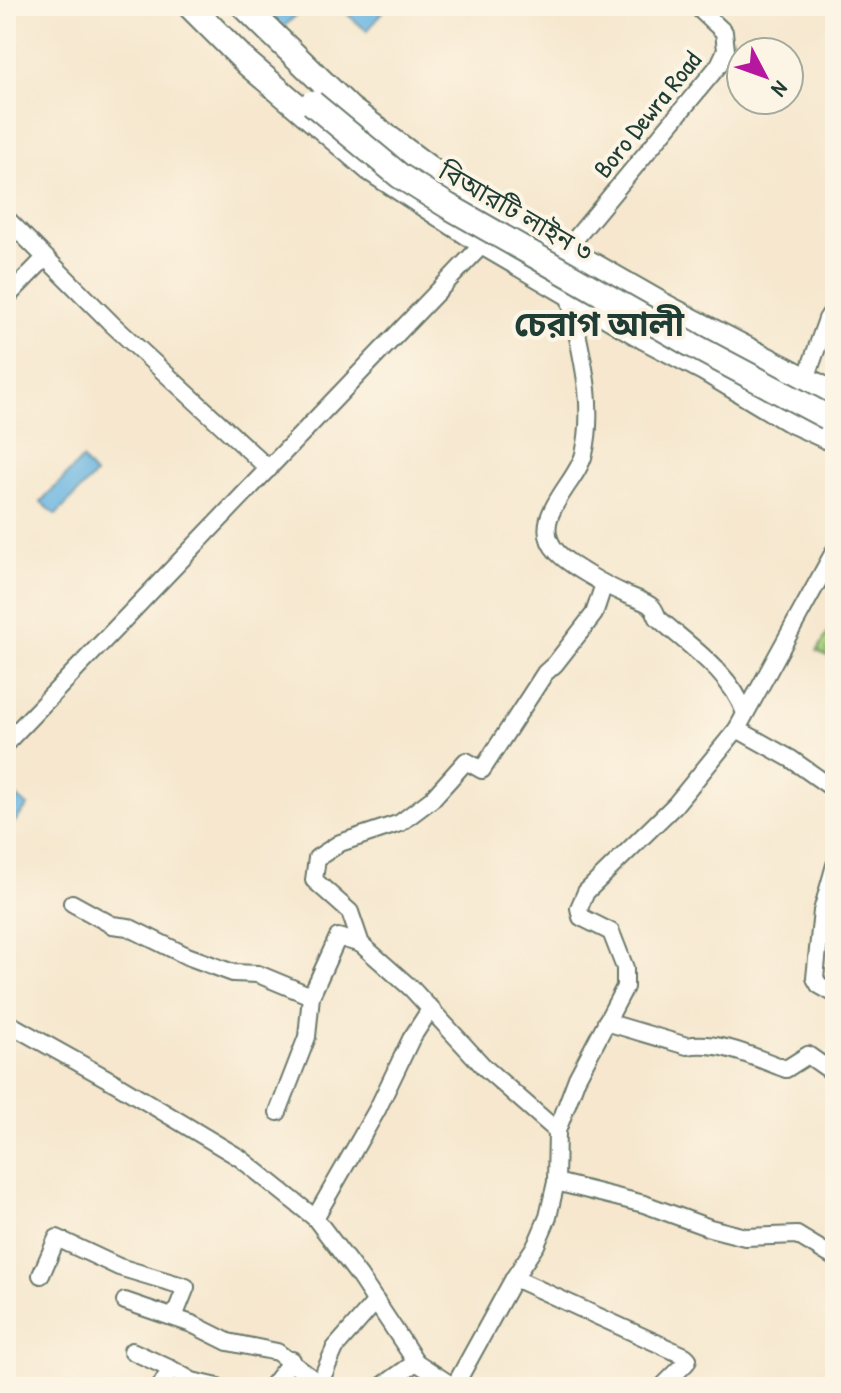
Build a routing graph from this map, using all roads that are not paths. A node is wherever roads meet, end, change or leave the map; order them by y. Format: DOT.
graph roads {
  1 [pos="190,6"];
  2 [pos="211,6"];
  3 [pos="244,6"];
  4 [pos="696,6"];
  5 [pos="6,218"];
  6 [pos="484,243"];
  7 [pos="566,250"];
  8 [pos="45,258"];
  9 [pos="568,290"];
  10 [pos="6,298"];
  11 [pos="835,307"];
  12 [pos="806,379"];
  13 [pos="831,406"];
  14 [pos="835,440"];
  15 [pos="269,469"];
  16 [pos="835,550"];
  17 [pos="604,584"];
  18 [pos="745,713"];
  19 [pos="737,729"];
  20 [pos="6,743"];
  21 [pos="835,790"];
  22 [pos="835,865"];
  23 [pos="72,903"];
  24 [pos="361,944"];
  25 [pos="835,994"];
  26 [pos="311,996"];
  27 [pos="431,1008"];
  28 [pos="6,1022"];
  29 [pos="606,1022"];
  30 [pos="835,1074"];
  31 [pos="278,1112"];
  32 [pos="557,1131"];
  33 [pos="556,1182"];
  34 [pos="315,1218"];
  35 [pos="835,1258"];
  36 [pos="41,1275"];
  37 [pos="514,1278"];
  38 [pos="125,1301"];
  39 [pos="376,1301"];
  40 [pos="174,1317"];
  41 [pos="132,1351"];
  42 [pos="292,1360"];
  43 [pos="416,1362"];
  44 [pos="171,1369"];
  45 [pos="447,1385"];
  46 [pos="160,1387"];
  47 [pos="218,1387"];
  48 [pos="271,1387"];
  49 [pos="381,1387"];
  50 [pos="662,1387"];
  1 -- 6 [label="highway"];
  2 -- 13 [label="highway, বিআরটি লাইন ৩, bridge"];
  3 -- 7 [label="highway"];
  4 -- 7 [label="street, Boro Dewra Road"];
  5 -- 8 [label="street"];
  6 -- 9 [label="highway"];
  6 -- 15 [label="street"];
  7 -- 12 [label="highway"];
  8 -- 10 [label="street"];
  8 -- 15 [label="street"];
  9 -- 14 [label="highway"];
  9 -- 17 [label="street"];
  11 -- 12 [label="street"];
  12 -- 13 [label="highway"];
  15 -- 20 [label="street"];
  16 -- 18 [label="street"];
  17 -- 18 [label="street"];
  17 -- 24 [label="street"];
  18 -- 19 [label="street"];
  19 -- 21 [label="street"];
  19 -- 29 [label="street"];
  22 -- 25 [label="street"];
  23 -- 26 [label="street"];
  24 -- 26 [label="street"];
  24 -- 27 [label="street"];
  26 -- 31 [label="street"];
  27 -- 32 [label="street"];
  27 -- 34 [label="street"];
  28 -- 34 [label="street"];
  29 -- 30 [label="street"];
  29 -- 32 [label="street"];
  32 -- 33 [label="street"];
  33 -- 35 [label="street"];
  33 -- 37 [label="street"];
  34 -- 39 [label="street"];
  36 -- 40 [label="street"];
  37 -- 45 [label="street"];
  37 -- 50 [label="street"];
  38 -- 40 [label="street"];
  39 -- 42 [label="street"];
  39 -- 43 [label="street"];
  40 -- 42 [label="street"];
  41 -- 44 [label="street"];
  42 -- 48 [label="street"];
  43 -- 45 [label="street"];
  43 -- 49 [label="street"];
  44 -- 46 [label="street"];
  44 -- 47 [label="street"];
}
